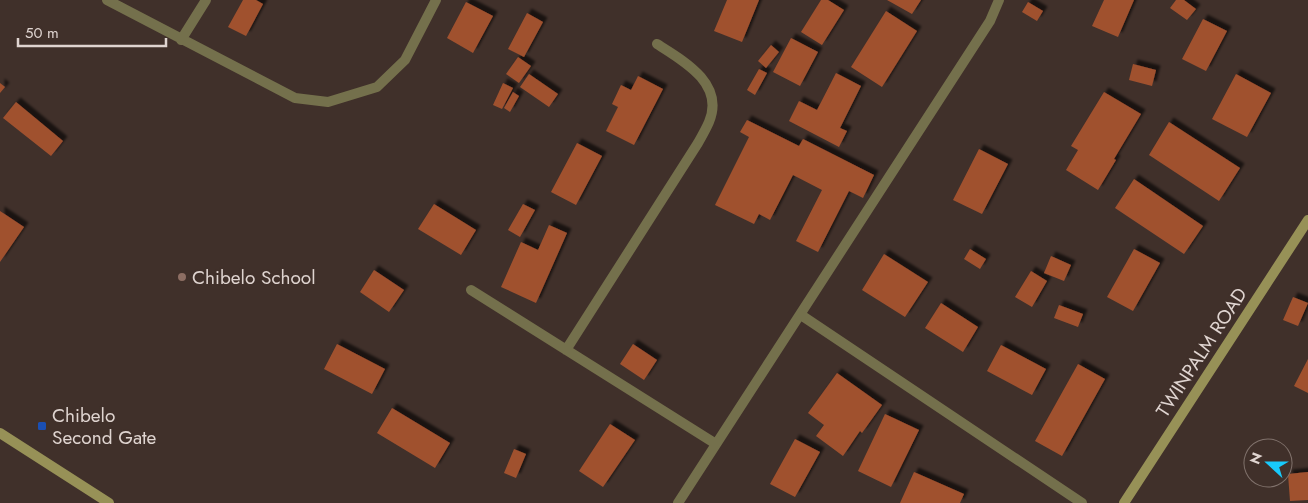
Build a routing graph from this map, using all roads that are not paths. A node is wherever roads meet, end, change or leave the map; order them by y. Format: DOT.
graph roads {
  1 [pos="107,0"];
  2 [pos="206,0"];
  3 [pos="436,0"];
  4 [pos="999,0"];
  5 [pos="181,40"];
  6 [pos="657,44"];
  7 [pos="1308,220"];
  8 [pos="471,290"];
  9 [pos="801,315"];
  10 [pos="566,350"];
  11 [pos="0,433"];
  12 [pos="716,444"];
  13 [pos="109,503"];
  14 [pos="678,503"];
  15 [pos="1082,503"];
  16 [pos="1124,503"];
  1 -- 5 [label="street"];
  2 -- 5 [label="street"];
  3 -- 5 [label="street"];
  4 -- 9 [label="street"];
  6 -- 10 [label="street"];
  7 -- 16 [label="main road, TWINPALM ROAD"];
  8 -- 10 [label="street"];
  9 -- 12 [label="street"];
  9 -- 15 [label="street"];
  10 -- 12 [label="street"];
  11 -- 13 [label="main road"];
  12 -- 14 [label="street"];
}
